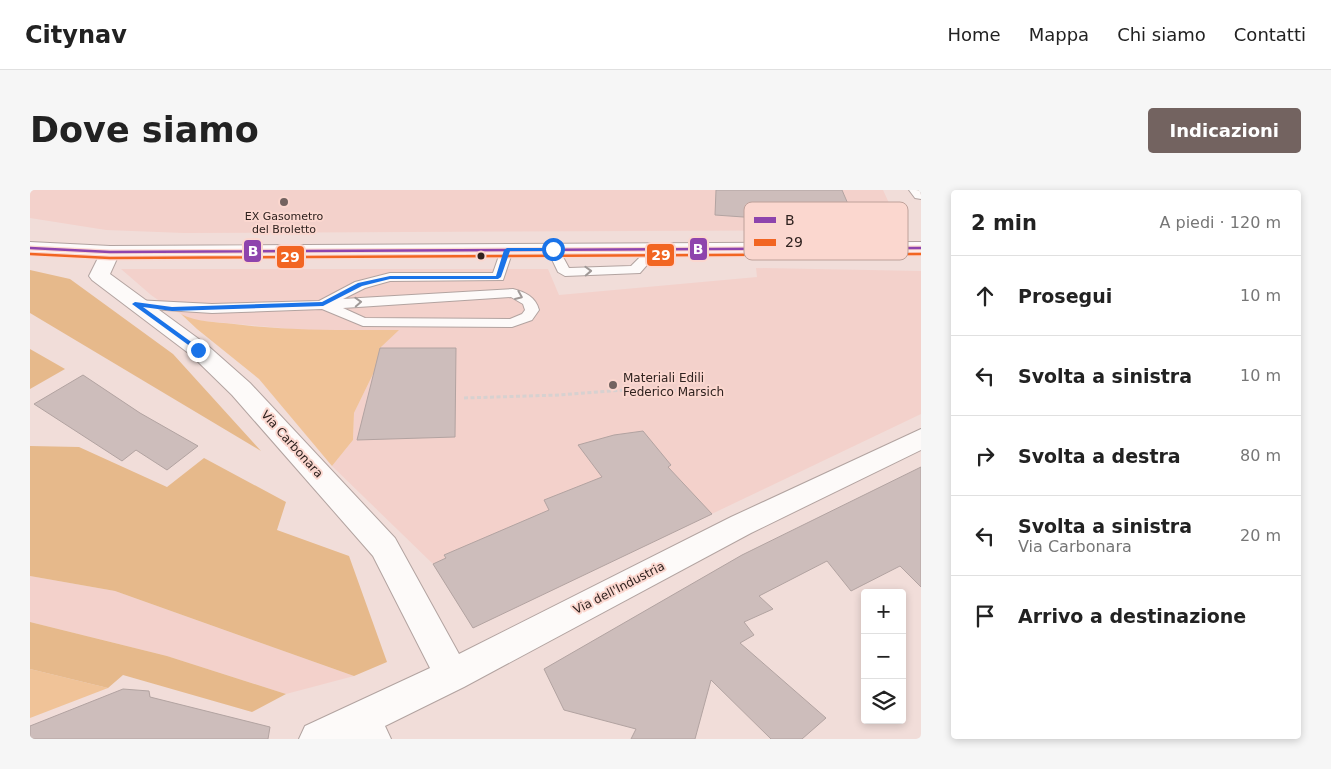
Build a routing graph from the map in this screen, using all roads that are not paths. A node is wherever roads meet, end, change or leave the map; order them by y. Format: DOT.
graph roads {
  1 [pos="918,190"];
  2 [pos="921,194"];
  3 [pos="30,248"];
  4 [pos="908,248"];
  5 [pos="921,248"];
  6 [pos="744,249"];
  7 [pos="507,250"];
  8 [pos="110,252"];
  9 [pos="135,304"];
  10 [pos="323,304"];
  11 [pos="921,439"];
  12 [pos="452,675"];
  13 [pos="366,729"];
  14 [pos="318,739"];
  1 -- 2 [label="street"];
  3 -- 8 [label="street"];
  4 -- 5 [label="street"];
  6 -- 7 [label="street"];
  7 -- 8 [label="street"];
  7 -- 10 [label="lane"];
  8 -- 9 [label="street, Via Carbonara"];
  9 -- 10 [label="lane"];
  9 -- 12 [label="street, Via Carbonara"];
  10 -- 10 [label="lane, one-way"];
  11 -- 12 [label="street, Via dell'Industria"];
  12 -- 13 [label="street, Via dell'Industria"];
  13 -- 14 [label="street, Via dell'Industria"];
}
